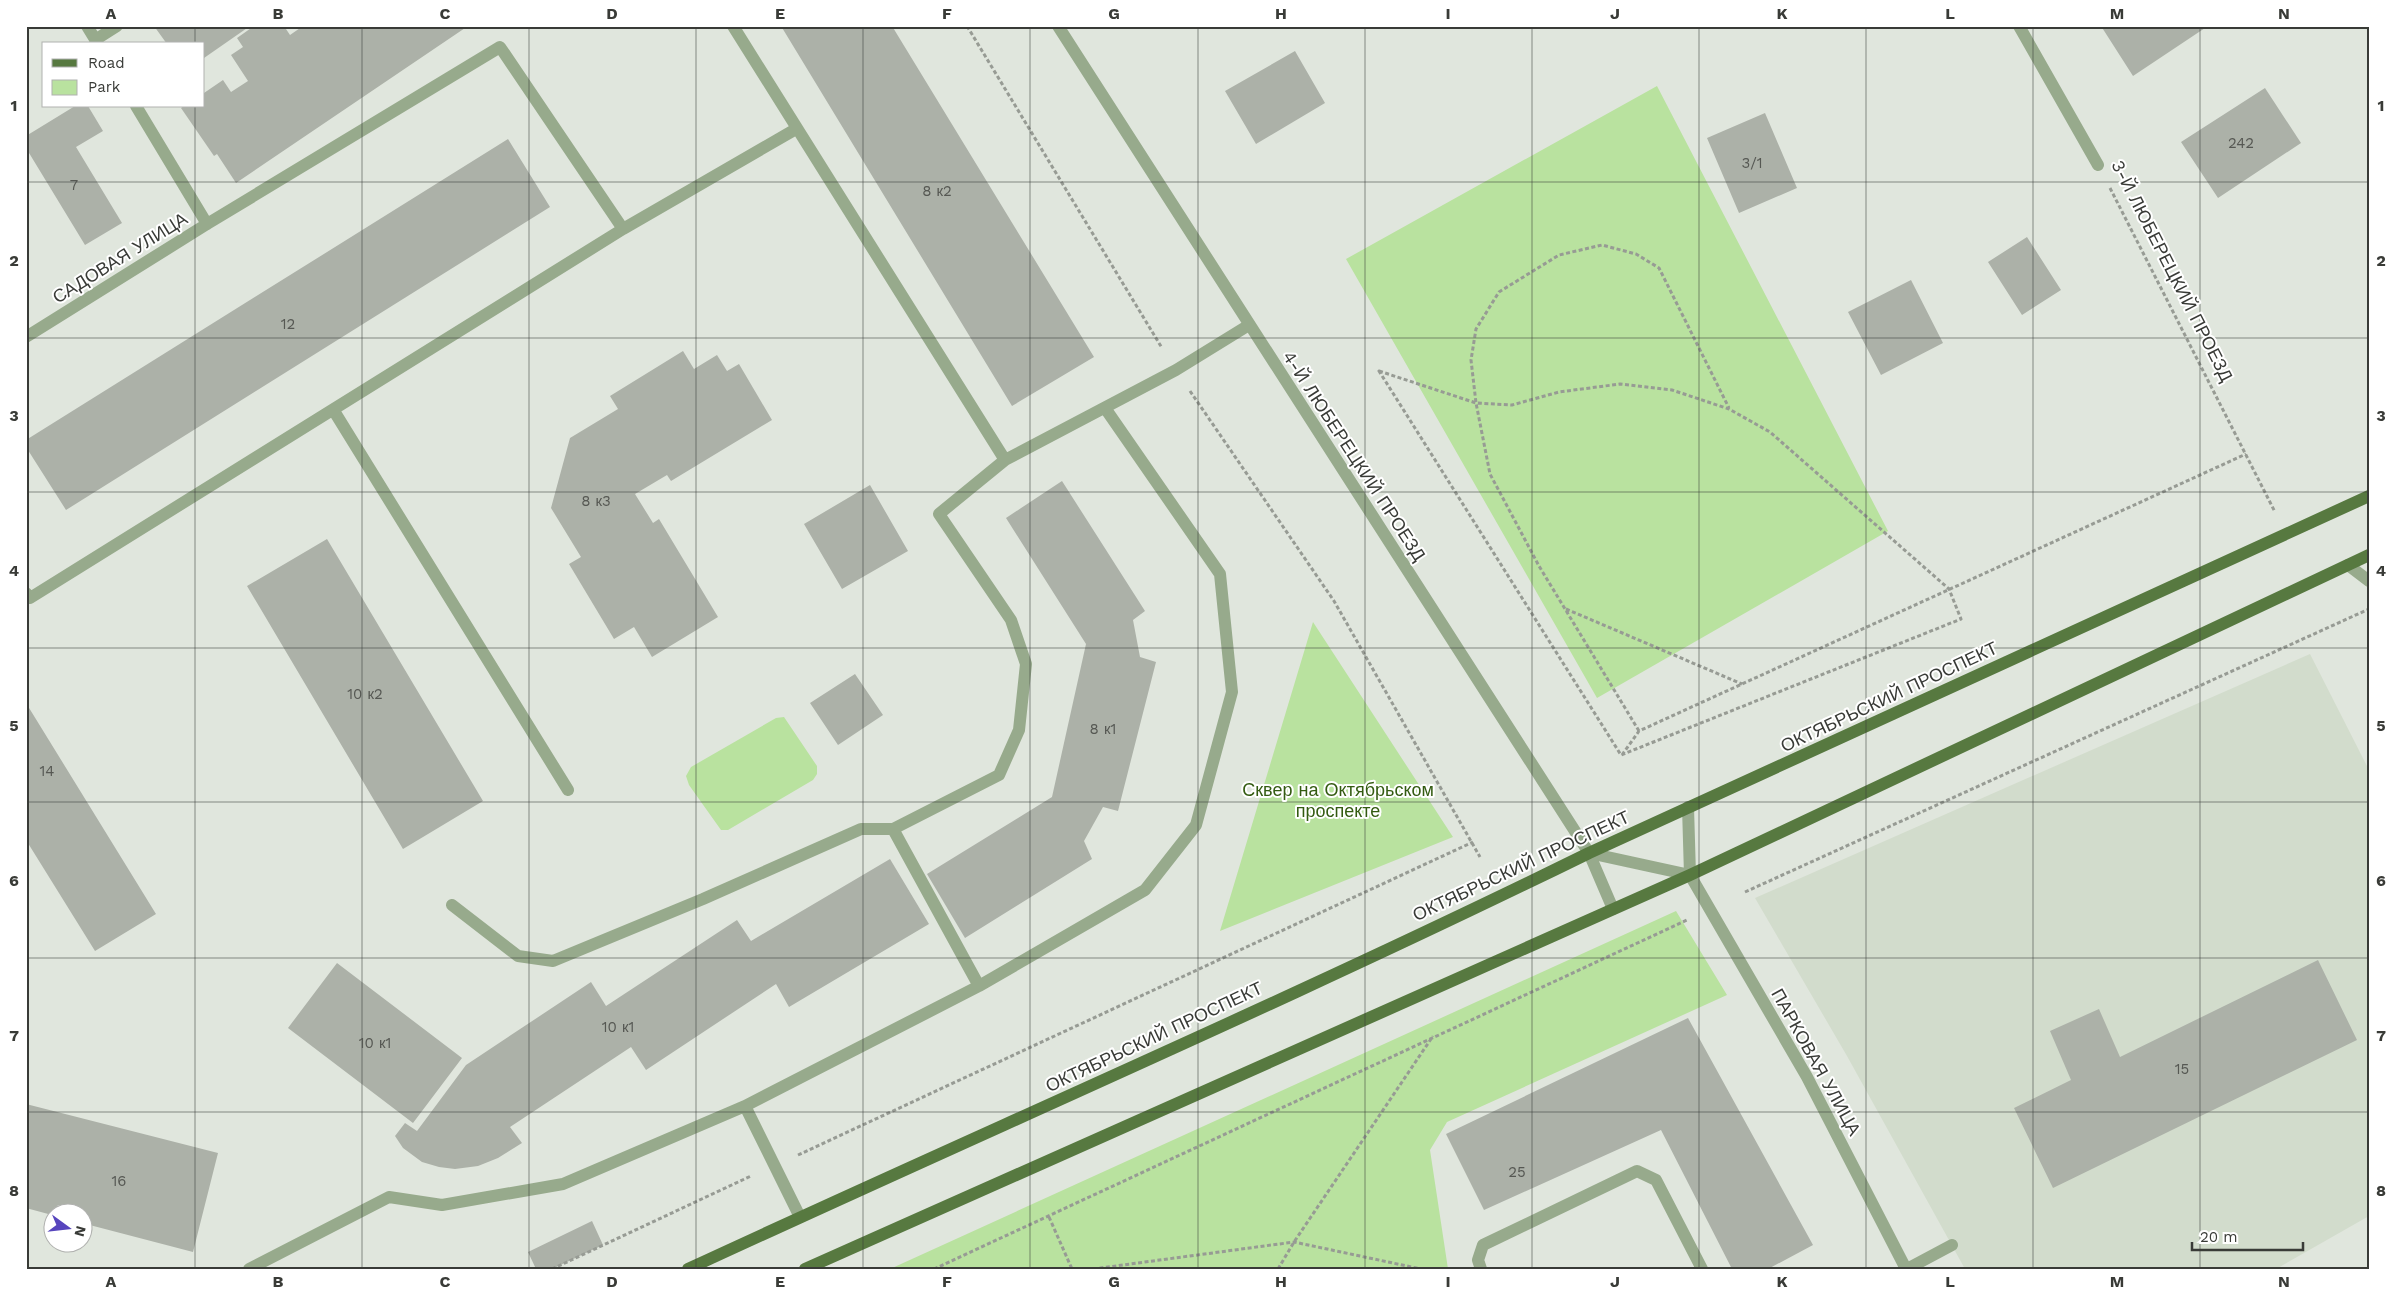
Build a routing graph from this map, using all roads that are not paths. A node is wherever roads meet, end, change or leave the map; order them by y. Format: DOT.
graph roads {
  1 [pos="87,26"];
  2 [pos="117,26"];
  3 [pos="733,26"];
  4 [pos="1058,26"];
  5 [pos="2019,26"];
  6 [pos="97,42"];
  7 [pos="137,108"];
  8 [pos="796,129"];
  9 [pos="2098,165"];
  10 [pos="207,224"];
  11 [pos="623,229"];
  12 [pos="1249,324"];
  13 [pos="26,337"];
  14 [pos="1105,408"];
  15 [pos="334,411"];
  16 [pos="1005,460"];
  17 [pos="2369,496"];
  18 [pos="2369,555"];
  19 [pos="2348,564"];
  20 [pos="2369,581"];
  21 [pos="26,593"];
  22 [pos="568,790"];
  23 [pos="1688,808"];
  24 [pos="893,829"];
  25 [pos="1589,853"];
  26 [pos="1690,874"];
  27 [pos="452,905"];
  28 [pos="1613,908"];
  29 [pos="979,986"];
  30 [pos="745,1106"];
  31 [pos="800,1217"];
  32 [pos="1952,1245"];
  33 [pos="249,1269"];
  34 [pos="688,1269"];
  35 [pos="805,1269"];
  36 [pos="1481,1269"];
  37 [pos="1702,1269"];
  38 [pos="1907,1269"];
  1 -- 6 [label="street"];
  2 -- 6 [label="street"];
  3 -- 8 [label="street"];
  4 -- 12 [label="street, 4-Й ЛЮБЕРЕЦКИЙ ПРОЕЗД"];
  5 -- 9 [label="street, 3-Й ЛЮБЕРЕЦКИЙ ПРОЕЗД"];
  7 -- 10 [label="street"];
  8 -- 11 [label="street"];
  8 -- 16 [label="street"];
  10 -- 11 [label="street, САДОВАЯ УЛИЦА"];
  10 -- 13 [label="street, САДОВАЯ УЛИЦА"];
  11 -- 15 [label="street"];
  12 -- 14 [label="street"];
  12 -- 25 [label="street, 4-Й ЛЮБЕРЕЦКИЙ ПРОЕЗД"];
  14 -- 16 [label="street"];
  14 -- 29 [label="street"];
  15 -- 21 [label="street"];
  15 -- 22 [label="street"];
  16 -- 24 [label="street"];
  17 -- 23 [label="main road, ОКТЯБРЬСКИЙ ПРОСПЕКТ"];
  18 -- 19 [label="main road"];
  19 -- 20 [label="street"];
  19 -- 26 [label="main road"];
  23 -- 25 [label="main road, ОКТЯБРЬСКИЙ ПРОСПЕКТ"];
  23 -- 26 [label="street"];
  24 -- 27 [label="street"];
  24 -- 29 [label="street"];
  25 -- 26 [label="street"];
  25 -- 28 [label="street, 4-Й ЛЮБЕРЕЦКИЙ ПРОЕЗД"];
  25 -- 31 [label="main road, ОКТЯБРЬСКИЙ ПРОСПЕКТ"];
  26 -- 28 [label="main road"];
  26 -- 38 [label="street, ПАРКОВАЯ УЛИЦА"];
  28 -- 35 [label="main road"];
  29 -- 30 [label="street"];
  30 -- 31 [label="street"];
  30 -- 33 [label="street"];
  31 -- 34 [label="main road, ОКТЯБРЬСКИЙ ПРОСПЕКТ"];
  32 -- 38 [label="street"];
  36 -- 37 [label="street"];
}
